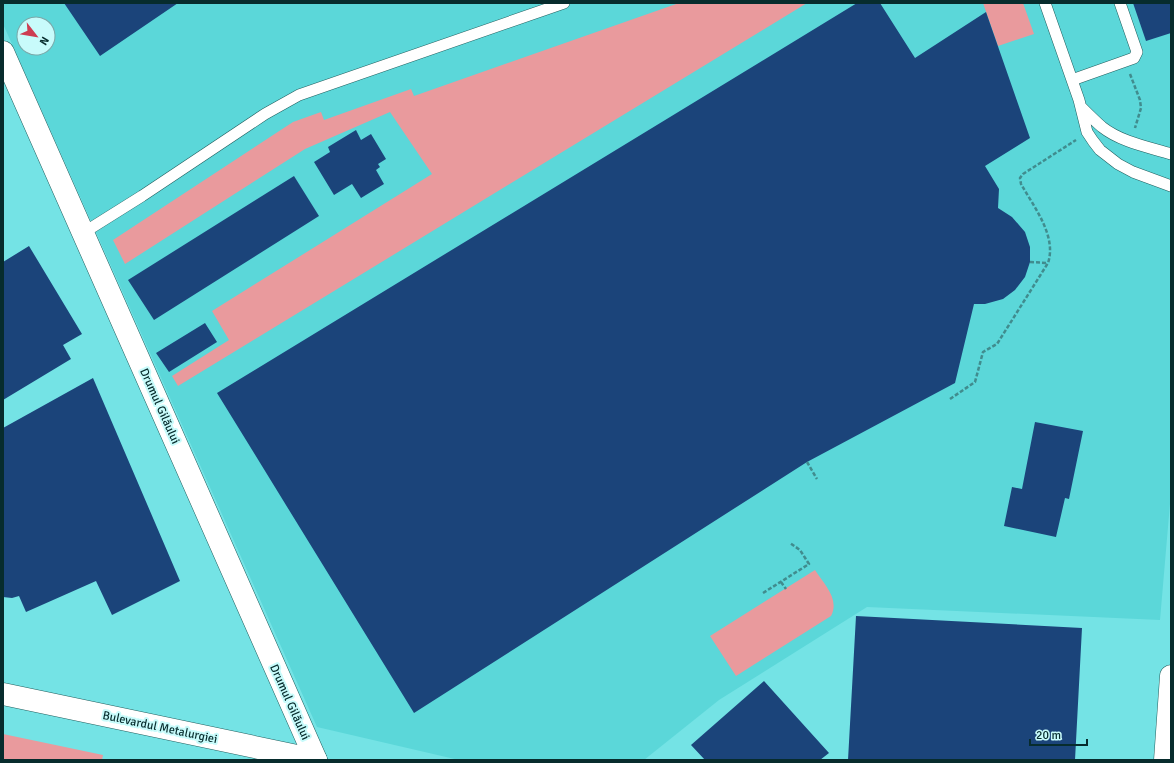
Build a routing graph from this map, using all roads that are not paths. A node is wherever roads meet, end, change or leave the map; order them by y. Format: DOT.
graph roads {
  1 [pos="564,3"];
  2 [pos="1045,3"];
  3 [pos="1120,3"];
  4 [pos="3,52"];
  5 [pos="1072,80"];
  6 [pos="1080,106"];
  7 [pos="1171,154"];
  8 [pos="1171,186"];
  9 [pos="83,234"];
  10 [pos="1171,676"];
  11 [pos="3,694"];
  12 [pos="316,760"];
  13 [pos="1165,760"];
  1 -- 9 [label="lane"];
  2 -- 5 [label="lane"];
  3 -- 5 [label="lane"];
  4 -- 9 [label="street, Drumul Gilăului"];
  5 -- 6 [label="lane"];
  6 -- 7 [label="lane"];
  6 -- 8 [label="lane"];
  9 -- 12 [label="street, Drumul Gilăului"];
  10 -- 13 [label="street"];
  11 -- 12 [label="street, Bulevardul Metalurgiei"];
}
